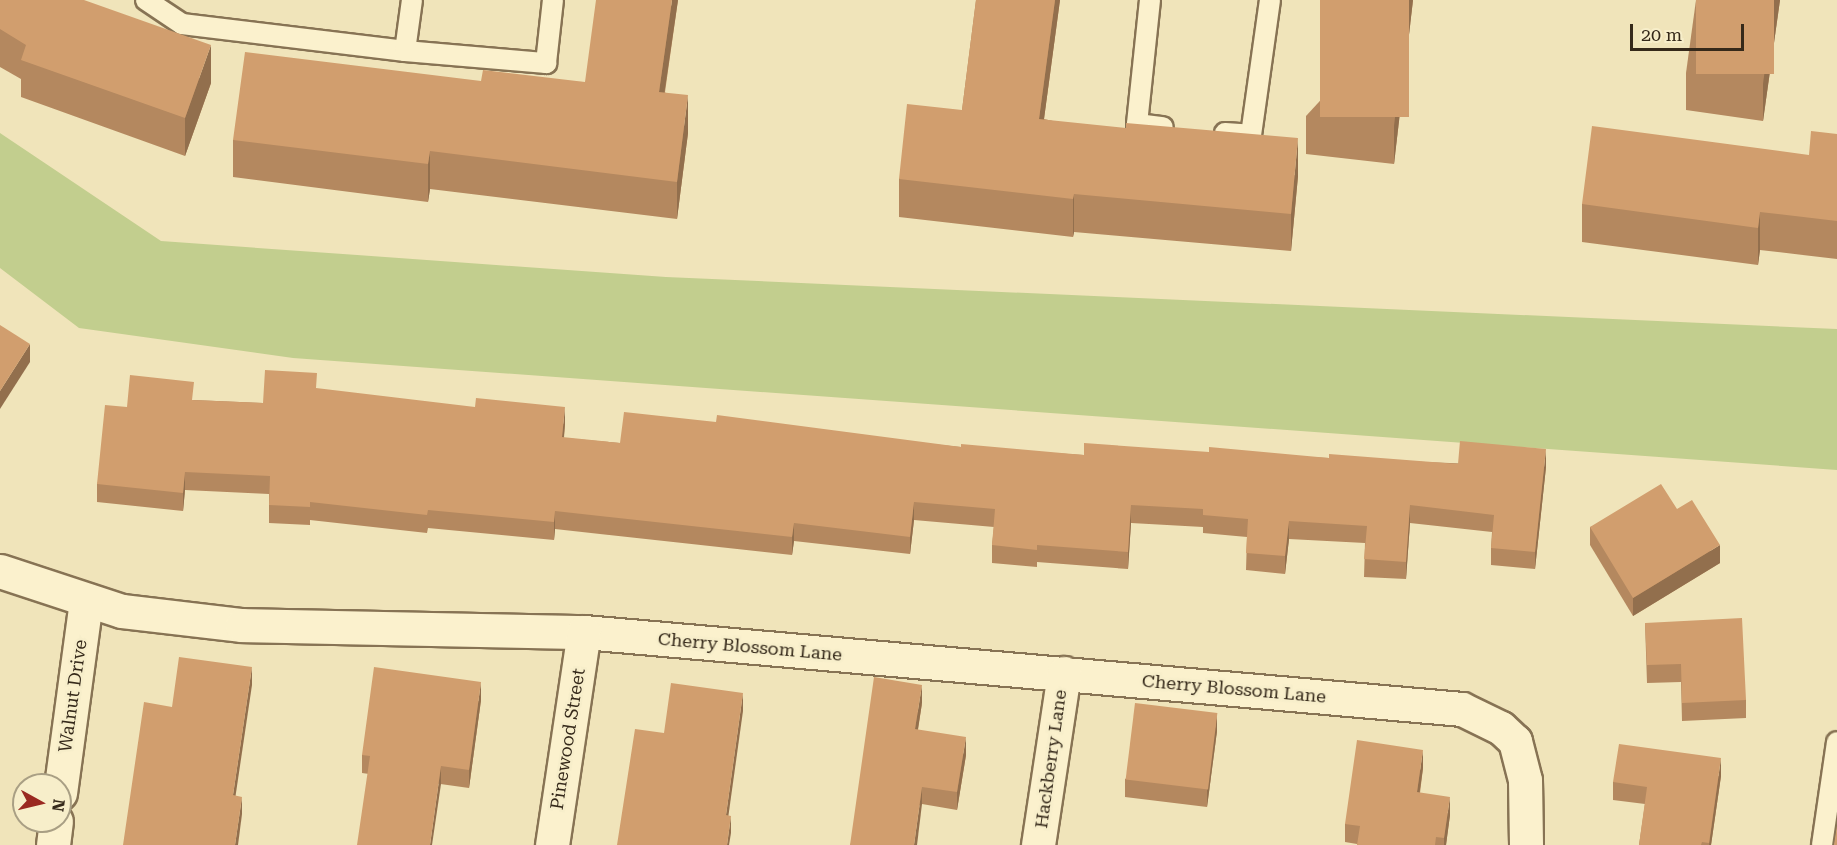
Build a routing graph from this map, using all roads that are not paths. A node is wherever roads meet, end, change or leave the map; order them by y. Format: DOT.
graph roads {
  1 [pos="146,0"];
  2 [pos="411,0"];
  3 [pos="553,0"];
  4 [pos="1150,0"];
  5 [pos="1269,0"];
  6 [pos="405,51"];
  7 [pos="1186,129"];
  8 [pos="1208,131"];
  9 [pos="0,571"];
  10 [pos="86,600"];
  11 [pos="584,632"];
  12 [pos="1064,673"];
  13 [pos="1837,742"];
  14 [pos="63,773"];
  15 [pos="552,845"];
  16 [pos="1038,845"];
  17 [pos="1526,845"];
  18 [pos="1822,845"];
  1 -- 6 [label="lane"];
  2 -- 6 [label="lane"];
  3 -- 6 [label="lane"];
  4 -- 7 [label="lane"];
  5 -- 8 [label="lane"];
  9 -- 10 [label="street, Cherry Blossom Lane"];
  10 -- 11 [label="street, Cherry Blossom Lane"];
  10 -- 14 [label="street, Walnut Drive"];
  11 -- 12 [label="street, Cherry Blossom Lane"];
  11 -- 15 [label="street, Pinewood Street"];
  12 -- 16 [label="street, Hackberry Lane"];
  12 -- 17 [label="street, Cherry Blossom Lane"];
  13 -- 18 [label="lane"];
}
